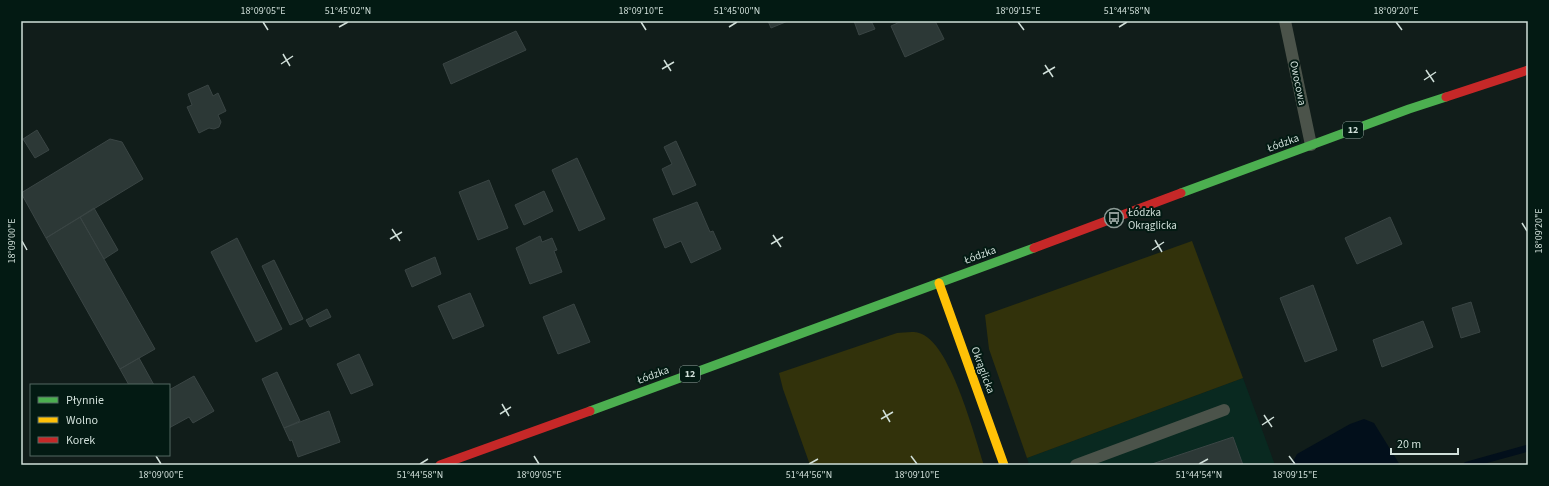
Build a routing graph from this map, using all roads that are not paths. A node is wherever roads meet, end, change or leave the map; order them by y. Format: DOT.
graph roads {
  1 [pos="1285,21"];
  2 [pos="1528,70"];
  3 [pos="1311,145"];
  4 [pos="939,283"];
  5 [pos="1224,410"];
  6 [pos="440,465"];
  7 [pos="1004,465"];
  8 [pos="1076,465"];
  1 -- 3 [label="lane, Owocowa"];
  2 -- 3 [label="main road, Łódzka / 12"];
  3 -- 4 [label="main road, Łódzka / 12"];
  4 -- 6 [label="main road, Łódzka / 12"];
  4 -- 7 [label="main road, Okrąglicka"];
  5 -- 8 [label="lane"];
}
